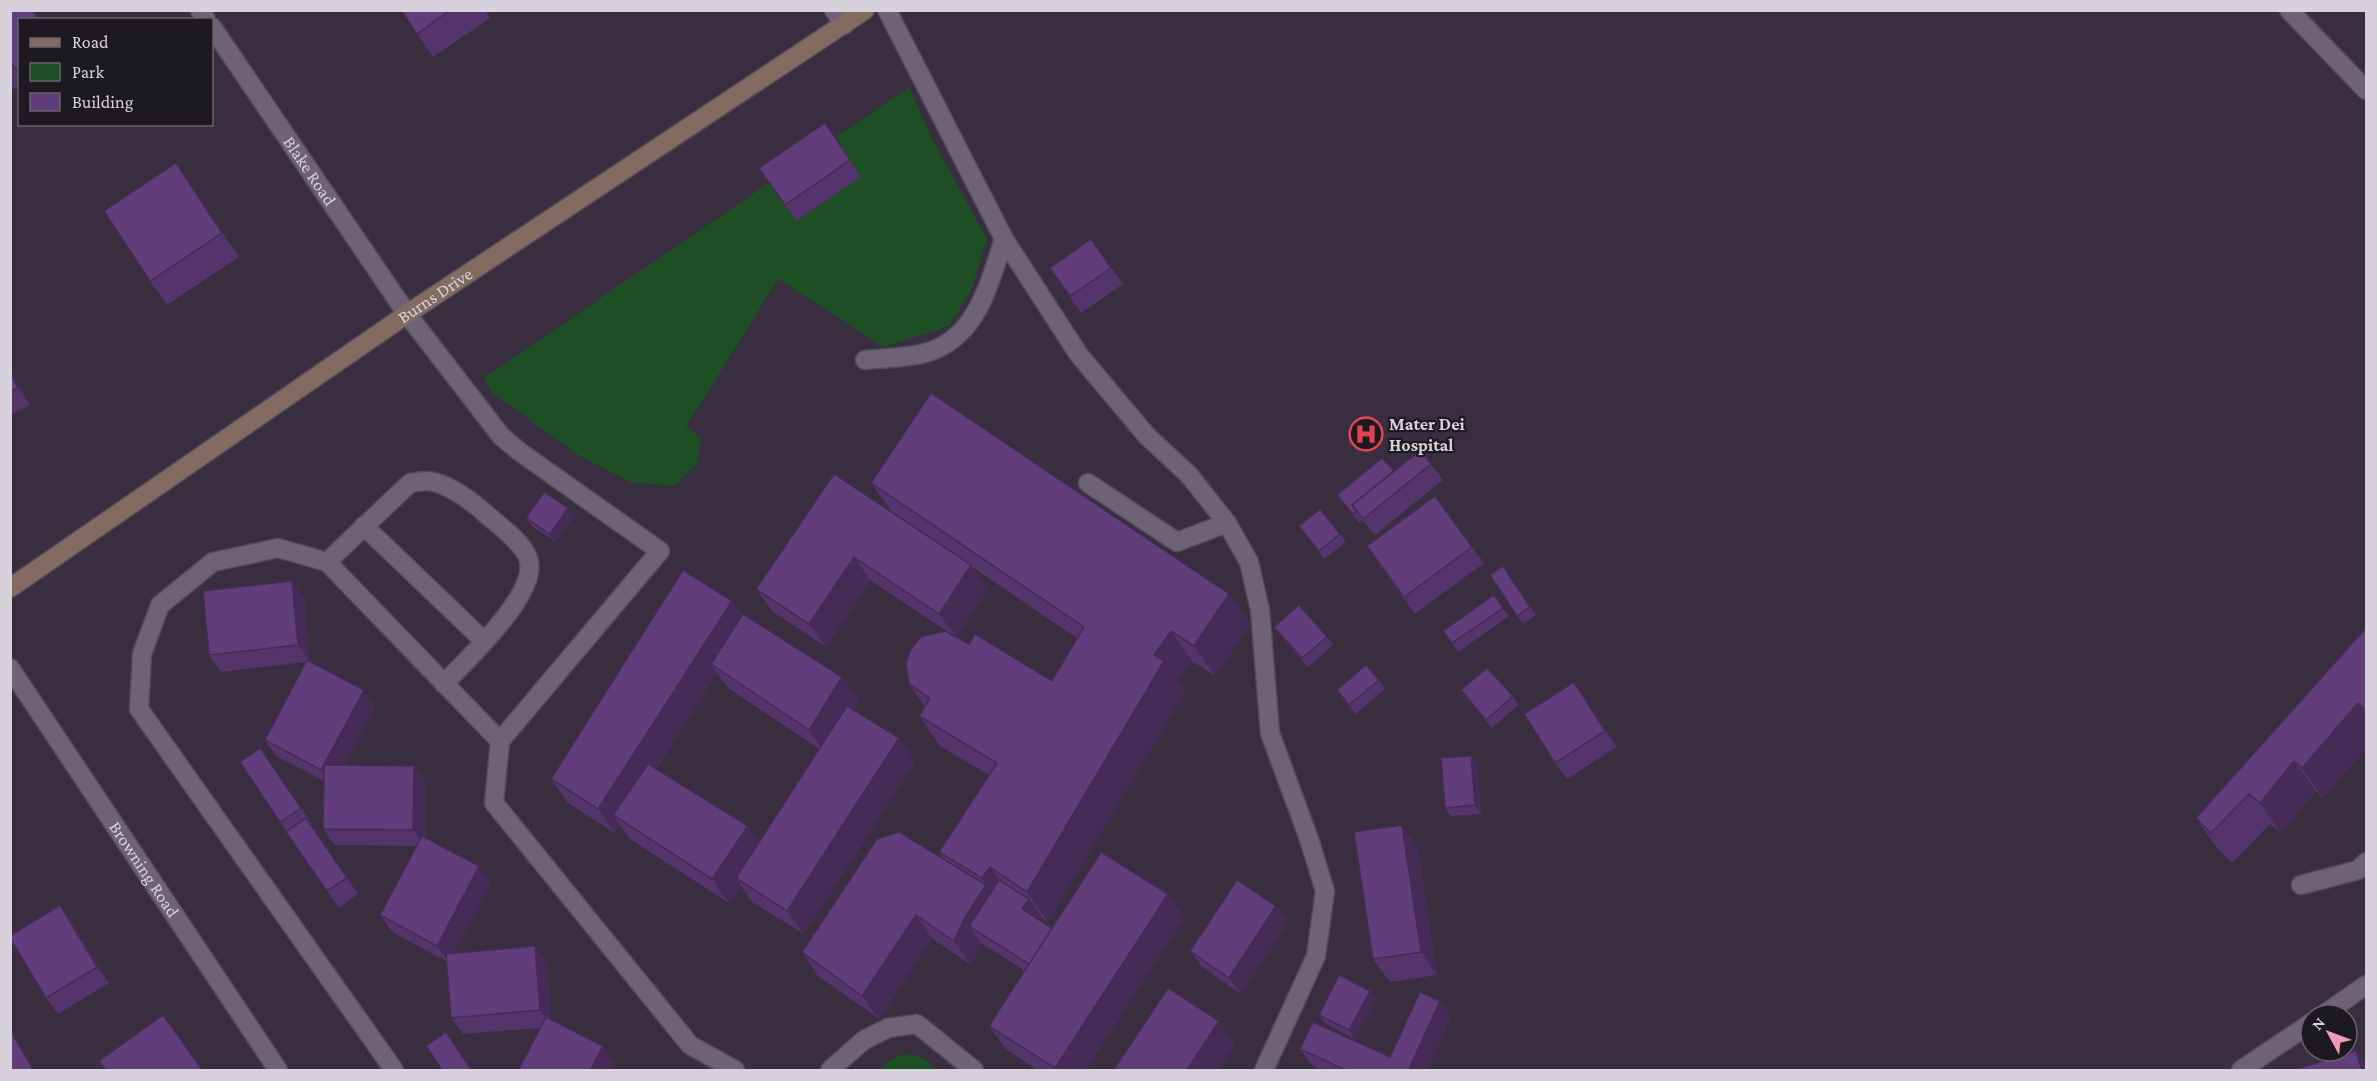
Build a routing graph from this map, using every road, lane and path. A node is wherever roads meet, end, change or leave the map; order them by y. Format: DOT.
graph roads {
  1 [pos="865,10"];
  2 [pos="887,10"];
  3 [pos="2289,10"];
  4 [pos="839,18"];
  5 [pos="213,28"];
  6 [pos="2367,90"];
  7 [pos="1004,239"];
  8 [pos="407,314"];
  9 [pos="865,360"];
  10 [pos="1089,483"];
  11 [pos="1227,523"];
  12 [pos="364,526"];
  13 [pos="327,562"];
  14 [pos="10,588"];
  15 [pos="484,641"];
  16 [pos="10,668"];
  17 [pos="444,684"];
  18 [pos="500,741"];
  19 [pos="2367,862"];
  20 [pos="2301,885"];
  21 [pos="2367,986"];
  22 [pos="2341,1003"];
  23 [pos="2299,1031"];
  24 [pos="278,1071"];
  25 [pos="394,1071"];
  26 [pos="735,1071"];
  27 [pos="830,1071"];
  28 [pos="974,1071"];
  29 [pos="1264,1071"];
  30 [pos="2241,1071"];
  1 -- 4 [label="main road, Burns Drive"];
  2 -- 7 [label="street"];
  3 -- 6 [label="street"];
  4 -- 8 [label="main road, Burns Drive"];
  5 -- 8 [label="street, Blake Road"];
  7 -- 9 [label="street"];
  7 -- 11 [label="street"];
  8 -- 14 [label="main road, Burns Drive"];
  8 -- 18 [label="street, Blake Road"];
  10 -- 11 [label="street"];
  11 -- 29 [label="street"];
  12 -- 13 [label="street"];
  12 -- 15 [label="street"];
  12 -- 15 [label="street"];
  13 -- 17 [label="street"];
  13 -- 25 [label="street"];
  15 -- 17 [label="street"];
  16 -- 24 [label="street, Browning Road"];
  17 -- 18 [label="street"];
  18 -- 26 [label="street"];
  19 -- 20 [label="street"];
  21 -- 22 [label="street"];
  23 -- 30 [label="street"];
  27 -- 28 [label="street"];
}
